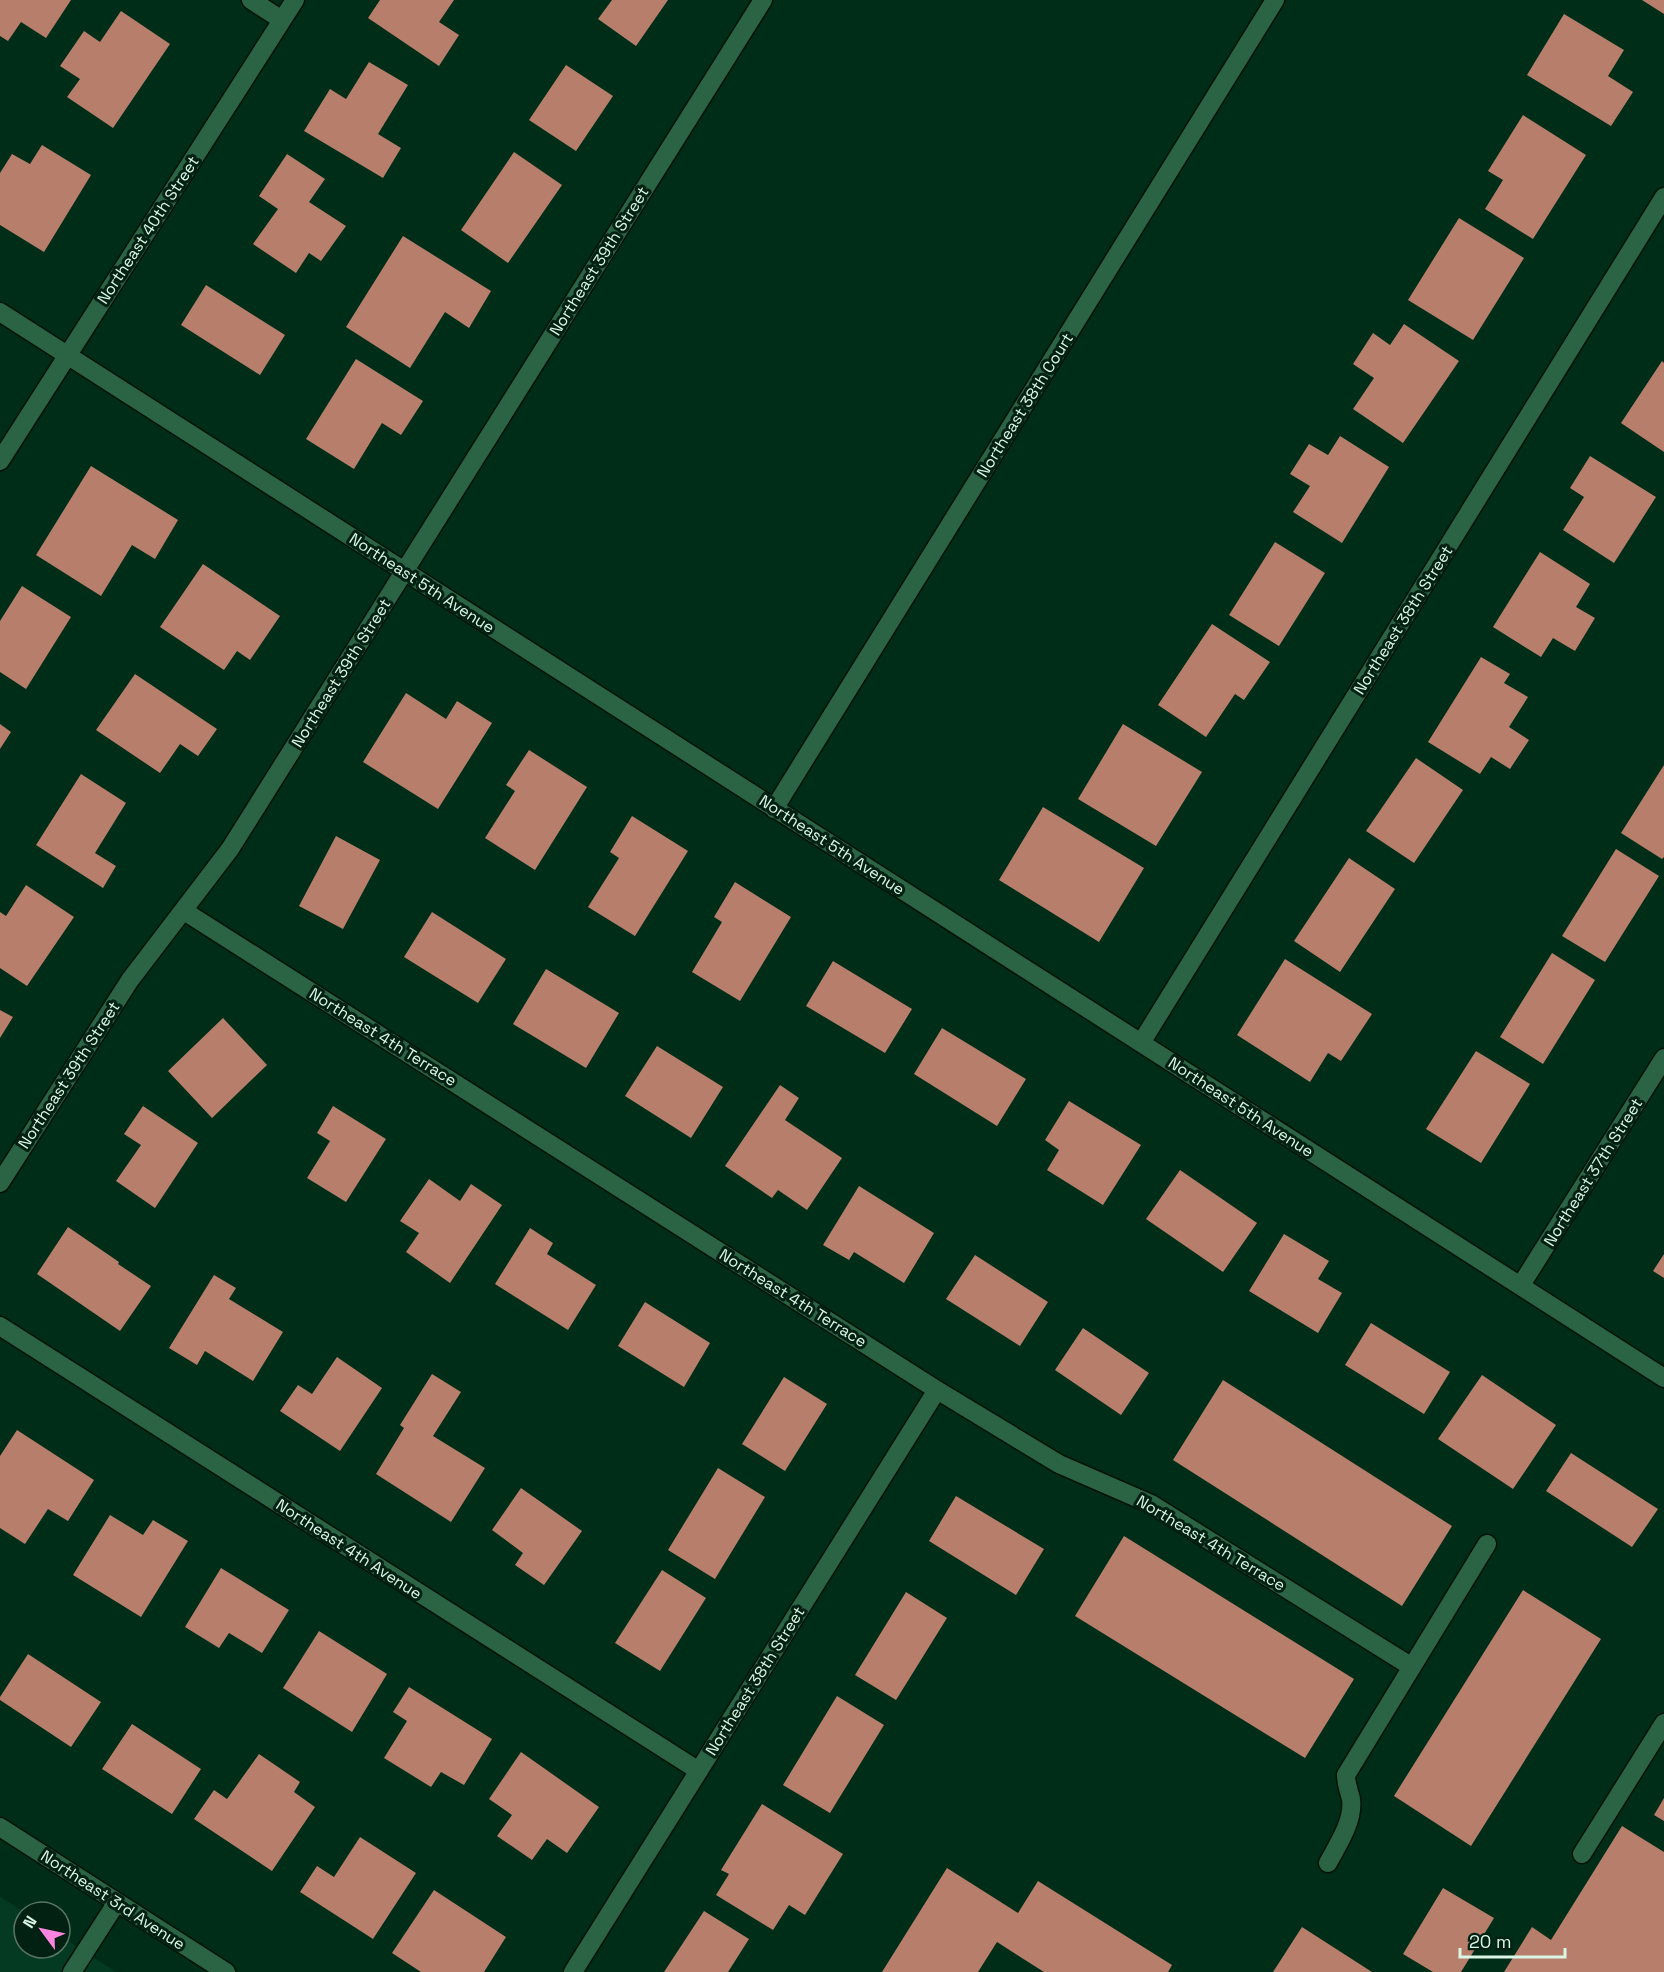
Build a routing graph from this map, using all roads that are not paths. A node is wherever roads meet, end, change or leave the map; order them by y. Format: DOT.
graph roads {
  1 [pos="251,0"];
  2 [pos="295,0"];
  3 [pos="763,0"];
  4 [pos="1275,0"];
  5 [pos="282,20"];
  6 [pos="1664,197"];
  7 [pos="0,312"];
  8 [pos="68,356"];
  9 [pos="0,461"];
  10 [pos="405,572"];
  11 [pos="774,809"];
  12 [pos="184,911"];
  13 [pos="1141,1043"];
  14 [pos="1664,1058"];
  15 [pos="0,1184"];
  16 [pos="1521,1286"];
  17 [pos="0,1326"];
  18 [pos="1664,1378"];
  19 [pos="937,1390"];
  20 [pos="1487,1544"];
  21 [pos="1412,1667"];
  22 [pos="1664,1723"];
  23 [pos="699,1771"];
  24 [pos="0,1827"];
  25 [pos="1582,1854"];
  26 [pos="1328,1863"];
  27 [pos="117,1902"];
  28 [pos="72,1972"];
  29 [pos="226,1972"];
  30 [pos="573,1972"];
  1 -- 5 [label="street"];
  2 -- 5 [label="street, Northeast 40th Street"];
  3 -- 10 [label="street, Northeast 39th Street"];
  4 -- 11 [label="street, Northeast 38th Court"];
  5 -- 8 [label="street, Northeast 40th Street"];
  6 -- 13 [label="street, Northeast 38th Street"];
  7 -- 8 [label="street, Northeast 5th Avenue"];
  8 -- 9 [label="street, Northeast 40th Street"];
  8 -- 10 [label="street, Northeast 5th Avenue"];
  10 -- 11 [label="street, Northeast 5th Avenue"];
  10 -- 12 [label="street, Northeast 39th Street"];
  11 -- 13 [label="street, Northeast 5th Avenue"];
  12 -- 15 [label="street, Northeast 39th Street"];
  12 -- 19 [label="street, Northeast 4th Terrace"];
  13 -- 16 [label="street, Northeast 5th Avenue"];
  14 -- 16 [label="street, Northeast 37th Street"];
  16 -- 18 [label="street, Northeast 5th Avenue"];
  17 -- 23 [label="street, Northeast 4th Avenue"];
  19 -- 21 [label="street, Northeast 4th Terrace"];
  19 -- 23 [label="street, Northeast 38th Street"];
  20 -- 21 [label="street"];
  21 -- 26 [label="street"];
  22 -- 25 [label="street"];
  23 -- 30 [label="street, Northeast 38th Street"];
  24 -- 27 [label="street, Northeast 3rd Avenue"];
  27 -- 28 [label="street"];
  27 -- 29 [label="street, Northeast 3rd Avenue"];
}
